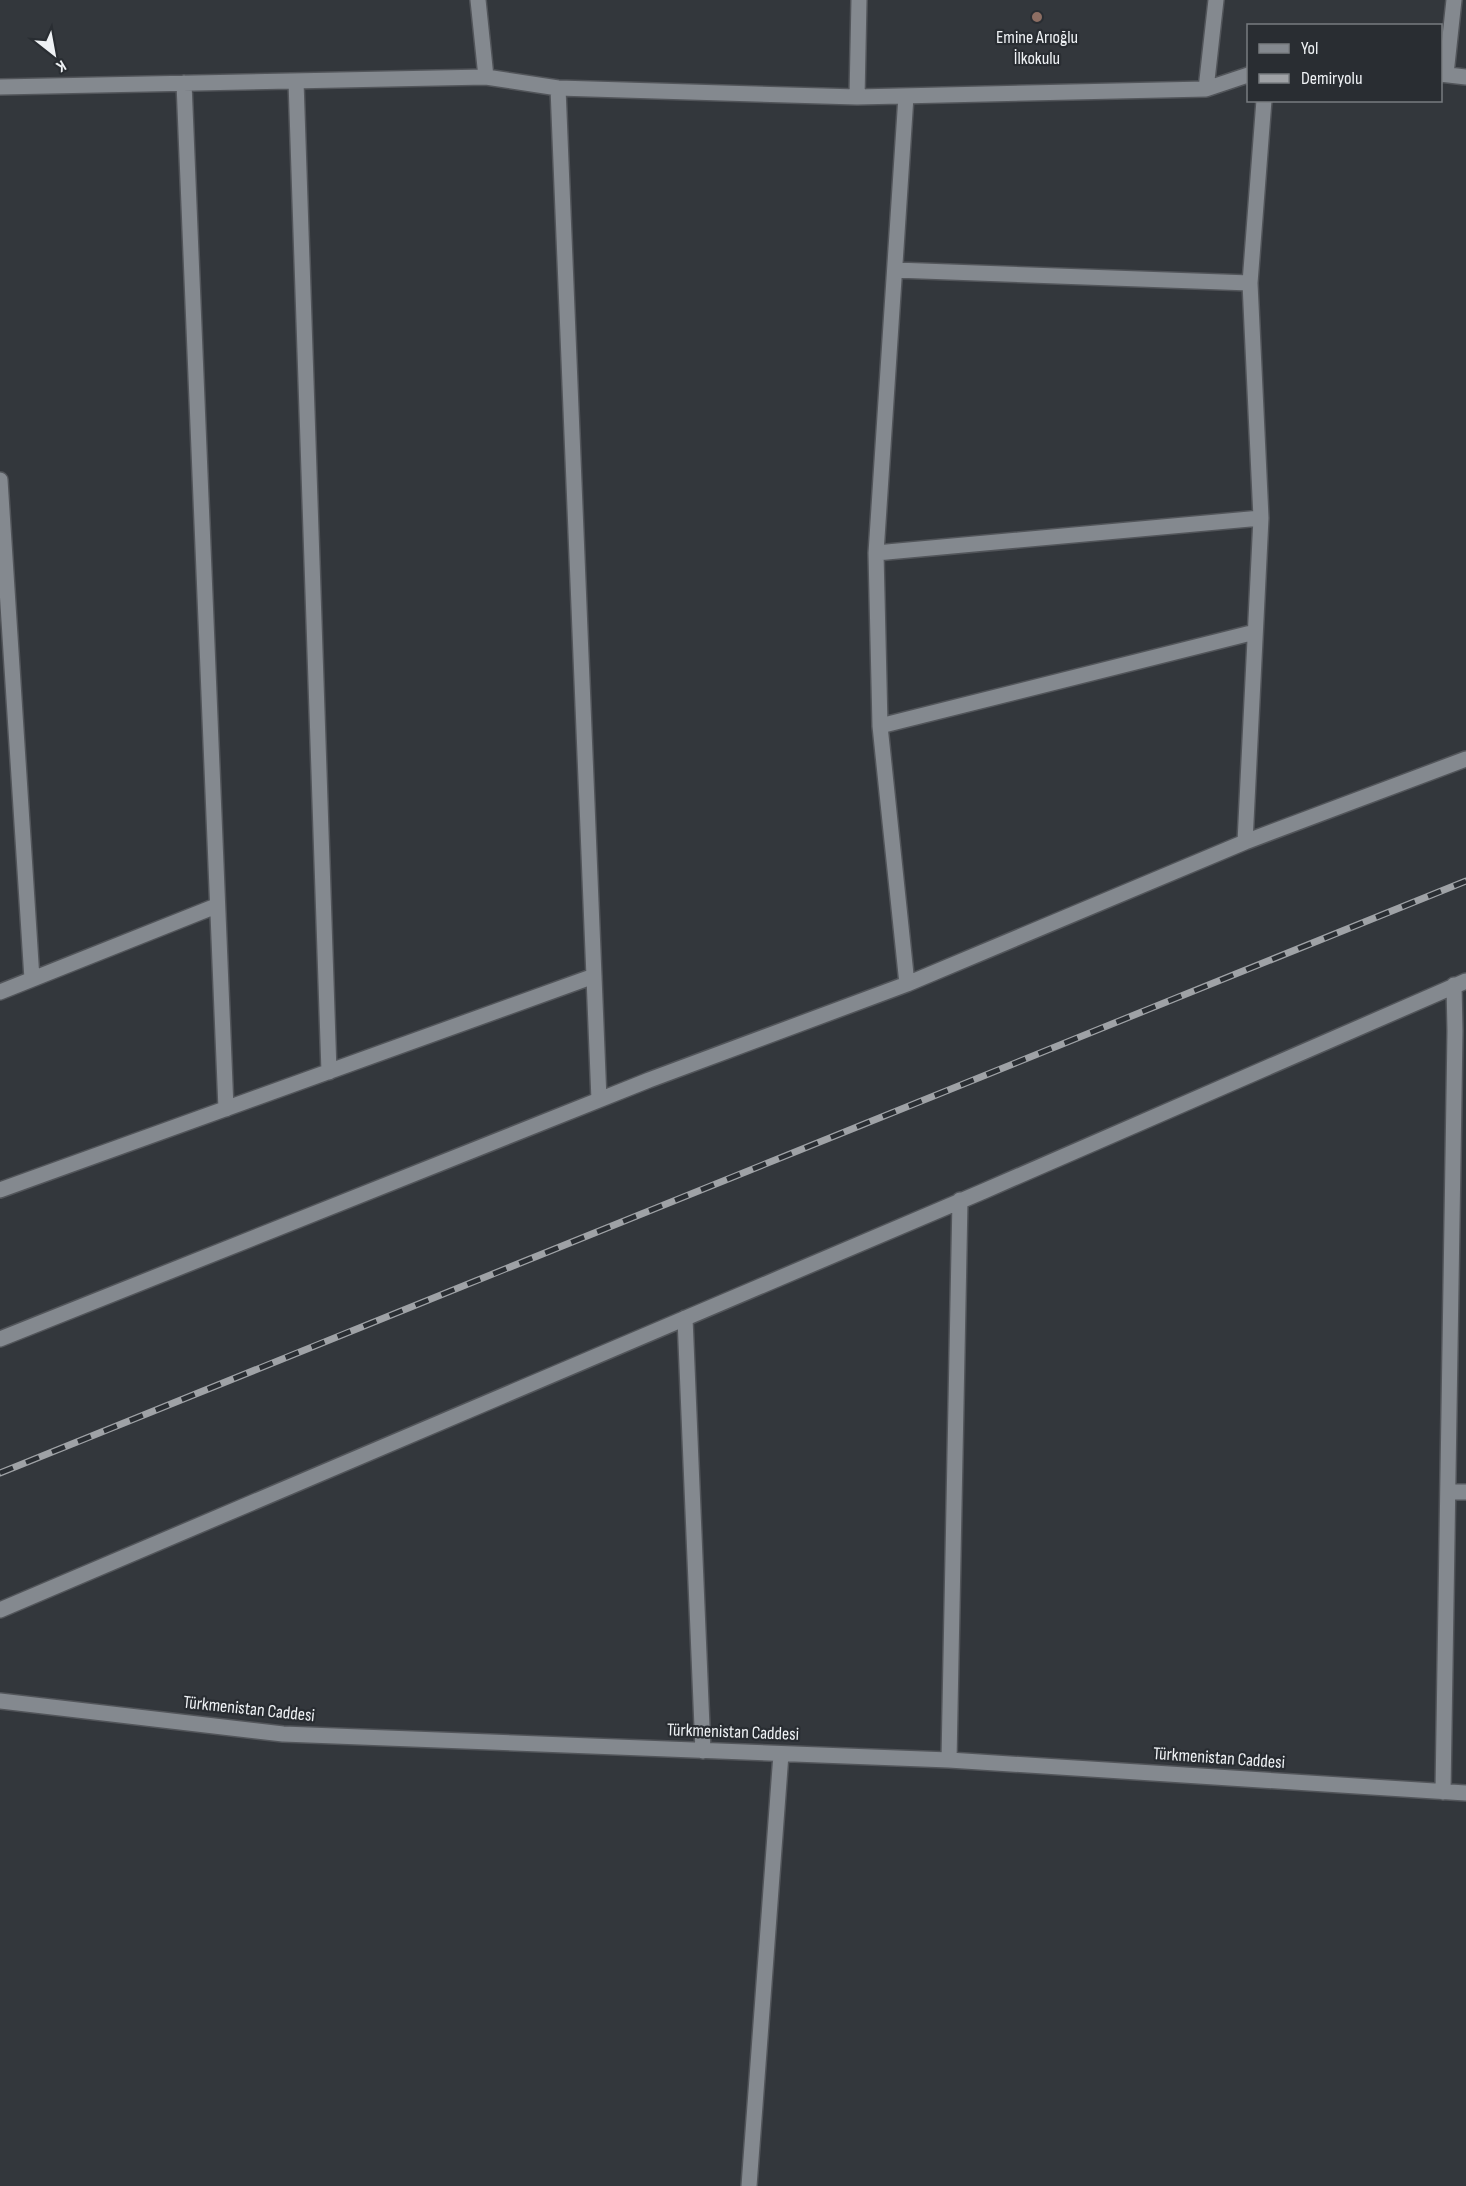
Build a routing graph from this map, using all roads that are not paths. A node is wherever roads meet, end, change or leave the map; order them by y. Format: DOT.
graph roads {
  1 [pos="478,0"];
  2 [pos="859,0"];
  3 [pos="1216,0"];
  4 [pos="1454,0"];
  5 [pos="1443,74"];
  6 [pos="1247,75"];
  7 [pos="486,77"];
  8 [pos="1466,77"];
  9 [pos="296,81"];
  10 [pos="184,83"];
  11 [pos="0,87"];
  12 [pos="558,88"];
  13 [pos="1206,89"];
  14 [pos="906,96"];
  15 [pos="857,97"];
  16 [pos="1264,102"];
  17 [pos="895,270"];
  18 [pos="1250,283"];
  19 [pos="0,480"];
  20 [pos="1261,518"];
  21 [pos="876,553"];
  22 [pos="1255,632"];
  23 [pos="880,726"];
  24 [pos="1466,759"];
  25 [pos="1245,842"];
  26 [pos="216,906"];
  27 [pos="594,976"];
  28 [pos="32,979"];
  29 [pos="1460,983"];
  30 [pos="908,984"];
  31 [pos="0,992"];
  32 [pos="329,1072"];
  33 [pos="599,1100"];
  34 [pos="226,1109"];
  35 [pos="0,1190"];
  36 [pos="960,1200"];
  37 [pos="686,1317"];
  38 [pos="0,1339"];
  39 [pos="1449,1492"];
  40 [pos="1466,1492"];
  41 [pos="0,1610"];
  42 [pos="0,1701"];
  43 [pos="703,1750"];
  44 [pos="781,1754"];
  45 [pos="949,1760"];
  46 [pos="1443,1791"];
  47 [pos="1466,1793"];
  48 [pos="749,2186"];
  1 -- 7 [label="street"];
  2 -- 15 [label="street"];
  3 -- 13 [label="street"];
  4 -- 5 [label="street"];
  5 -- 8 [label="street"];
  6 -- 13 [label="street"];
  7 -- 9 [label="street"];
  7 -- 12 [label="street"];
  9 -- 10 [label="street"];
  9 -- 32 [label="street"];
  10 -- 11 [label="street"];
  10 -- 26 [label="street"];
  12 -- 15 [label="street"];
  12 -- 27 [label="street"];
  13 -- 14 [label="street"];
  14 -- 15 [label="street"];
  14 -- 17 [label="street"];
  16 -- 18 [label="street"];
  17 -- 18 [label="street"];
  17 -- 21 [label="street"];
  18 -- 20 [label="street"];
  19 -- 28 [label="street"];
  20 -- 21 [label="street"];
  20 -- 22 [label="street"];
  21 -- 23 [label="street"];
  22 -- 23 [label="street"];
  22 -- 25 [label="street"];
  23 -- 30 [label="street"];
  24 -- 25 [label="street"];
  25 -- 30 [label="street"];
  26 -- 28 [label="street"];
  26 -- 34 [label="street"];
  27 -- 32 [label="street"];
  27 -- 33 [label="street"];
  28 -- 31 [label="street"];
  29 -- 36 [label="street"];
  29 -- 39 [label="street"];
  30 -- 33 [label="street"];
  32 -- 34 [label="street"];
  33 -- 38 [label="street"];
  34 -- 35 [label="street"];
  36 -- 37 [label="street"];
  36 -- 45 [label="street"];
  37 -- 41 [label="street"];
  37 -- 43 [label="street"];
  39 -- 40 [label="street"];
  39 -- 46 [label="street"];
  42 -- 43 [label="street, Türkmenistan Caddesi"];
  43 -- 44 [label="street, Türkmenistan Caddesi"];
  44 -- 45 [label="street, Türkmenistan Caddesi"];
  44 -- 48 [label="street"];
  45 -- 46 [label="street, Türkmenistan Caddesi"];
  46 -- 47 [label="street, Türkmenistan Caddesi"];
}
